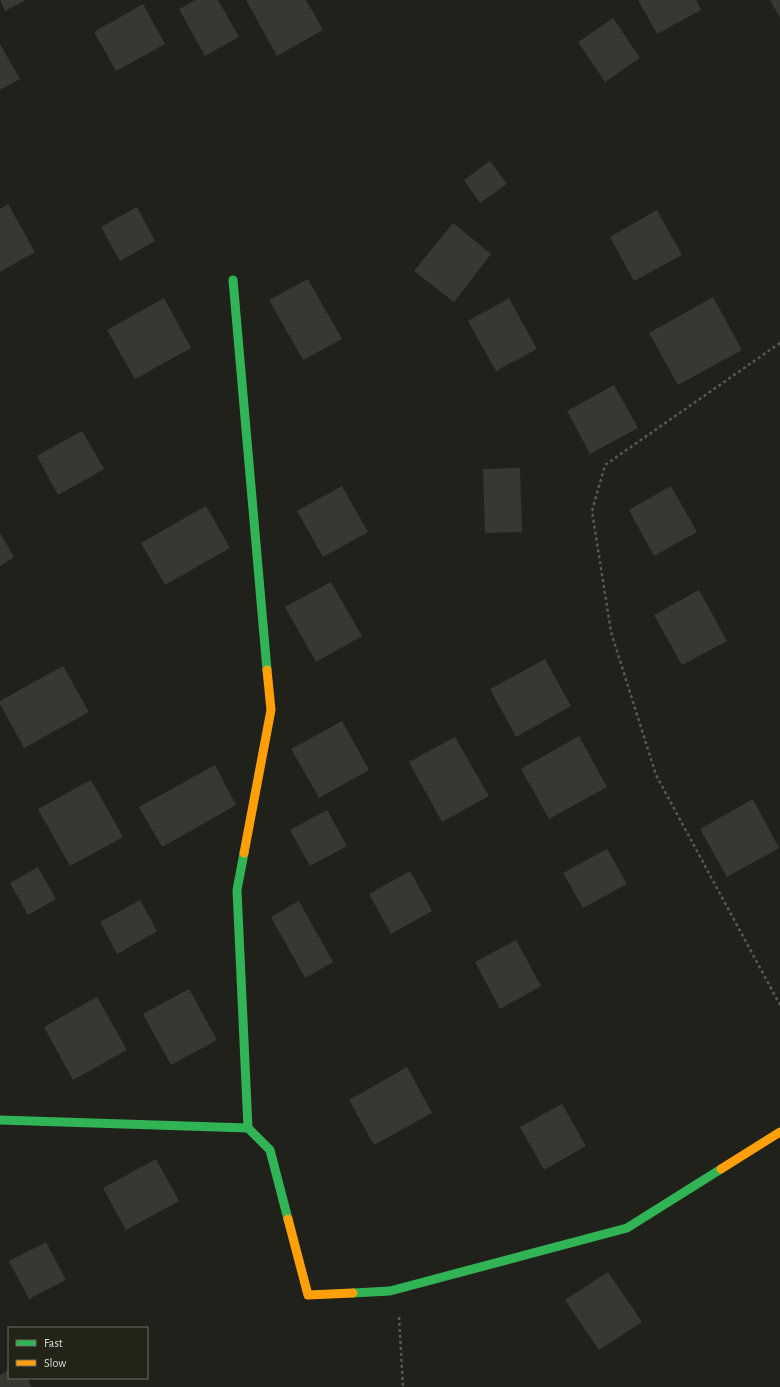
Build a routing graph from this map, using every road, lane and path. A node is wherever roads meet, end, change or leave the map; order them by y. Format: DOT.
graph roads {
  1 [pos="233,280"];
  2 [pos="780,343"];
  3 [pos="780,1005"];
  4 [pos="0,1120"];
  5 [pos="248,1128"];
  6 [pos="780,1132"];
  7 [pos="398,1289"];
  8 [pos="403,1387"];
  1 -- 5 [label="street"];
  2 -- 3 [label="path"];
  4 -- 5 [label="street"];
  5 -- 7 [label="street"];
  6 -- 7 [label="street"];
  7 -- 8 [label="path"];
}
